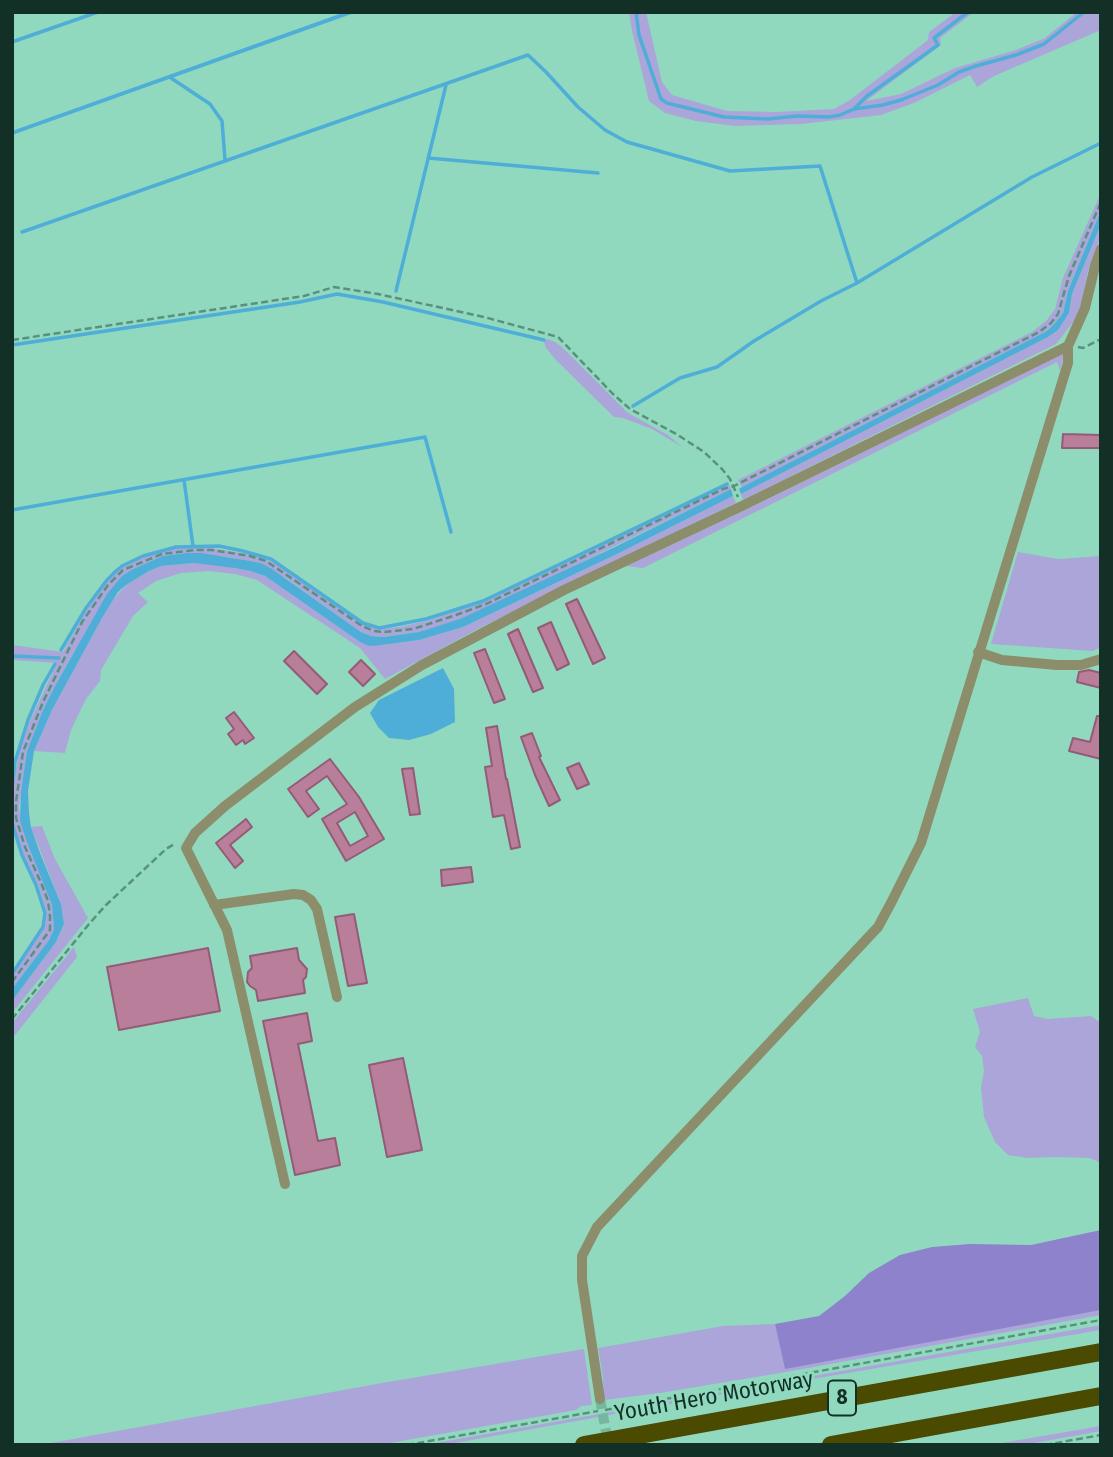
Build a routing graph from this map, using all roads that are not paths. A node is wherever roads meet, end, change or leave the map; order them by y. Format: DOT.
graph roads {
  1 [pos="1101,249"];
  2 [pos="1068,346"];
  3 [pos="978,652"];
  4 [pos="1101,659"];
  5 [pos="214,905"];
  6 [pos="337,997"];
  7 [pos="285,1184"];
  8 [pos="1101,1352"];
  9 [pos="1101,1396"];
  10 [pos="600,1399"];
  11 [pos="584,1445"];
  12 [pos="831,1445"];
  1 -- 2 [label="street"];
  2 -- 3 [label="street"];
  2 -- 5 [label="street"];
  3 -- 4 [label="street"];
  3 -- 10 [label="street"];
  5 -- 6 [label="street"];
  5 -- 7 [label="street"];
  8 -- 11 [label="highway, Youth Hero Motorway / 8"];
  9 -- 12 [label="highway, 8"];
}
